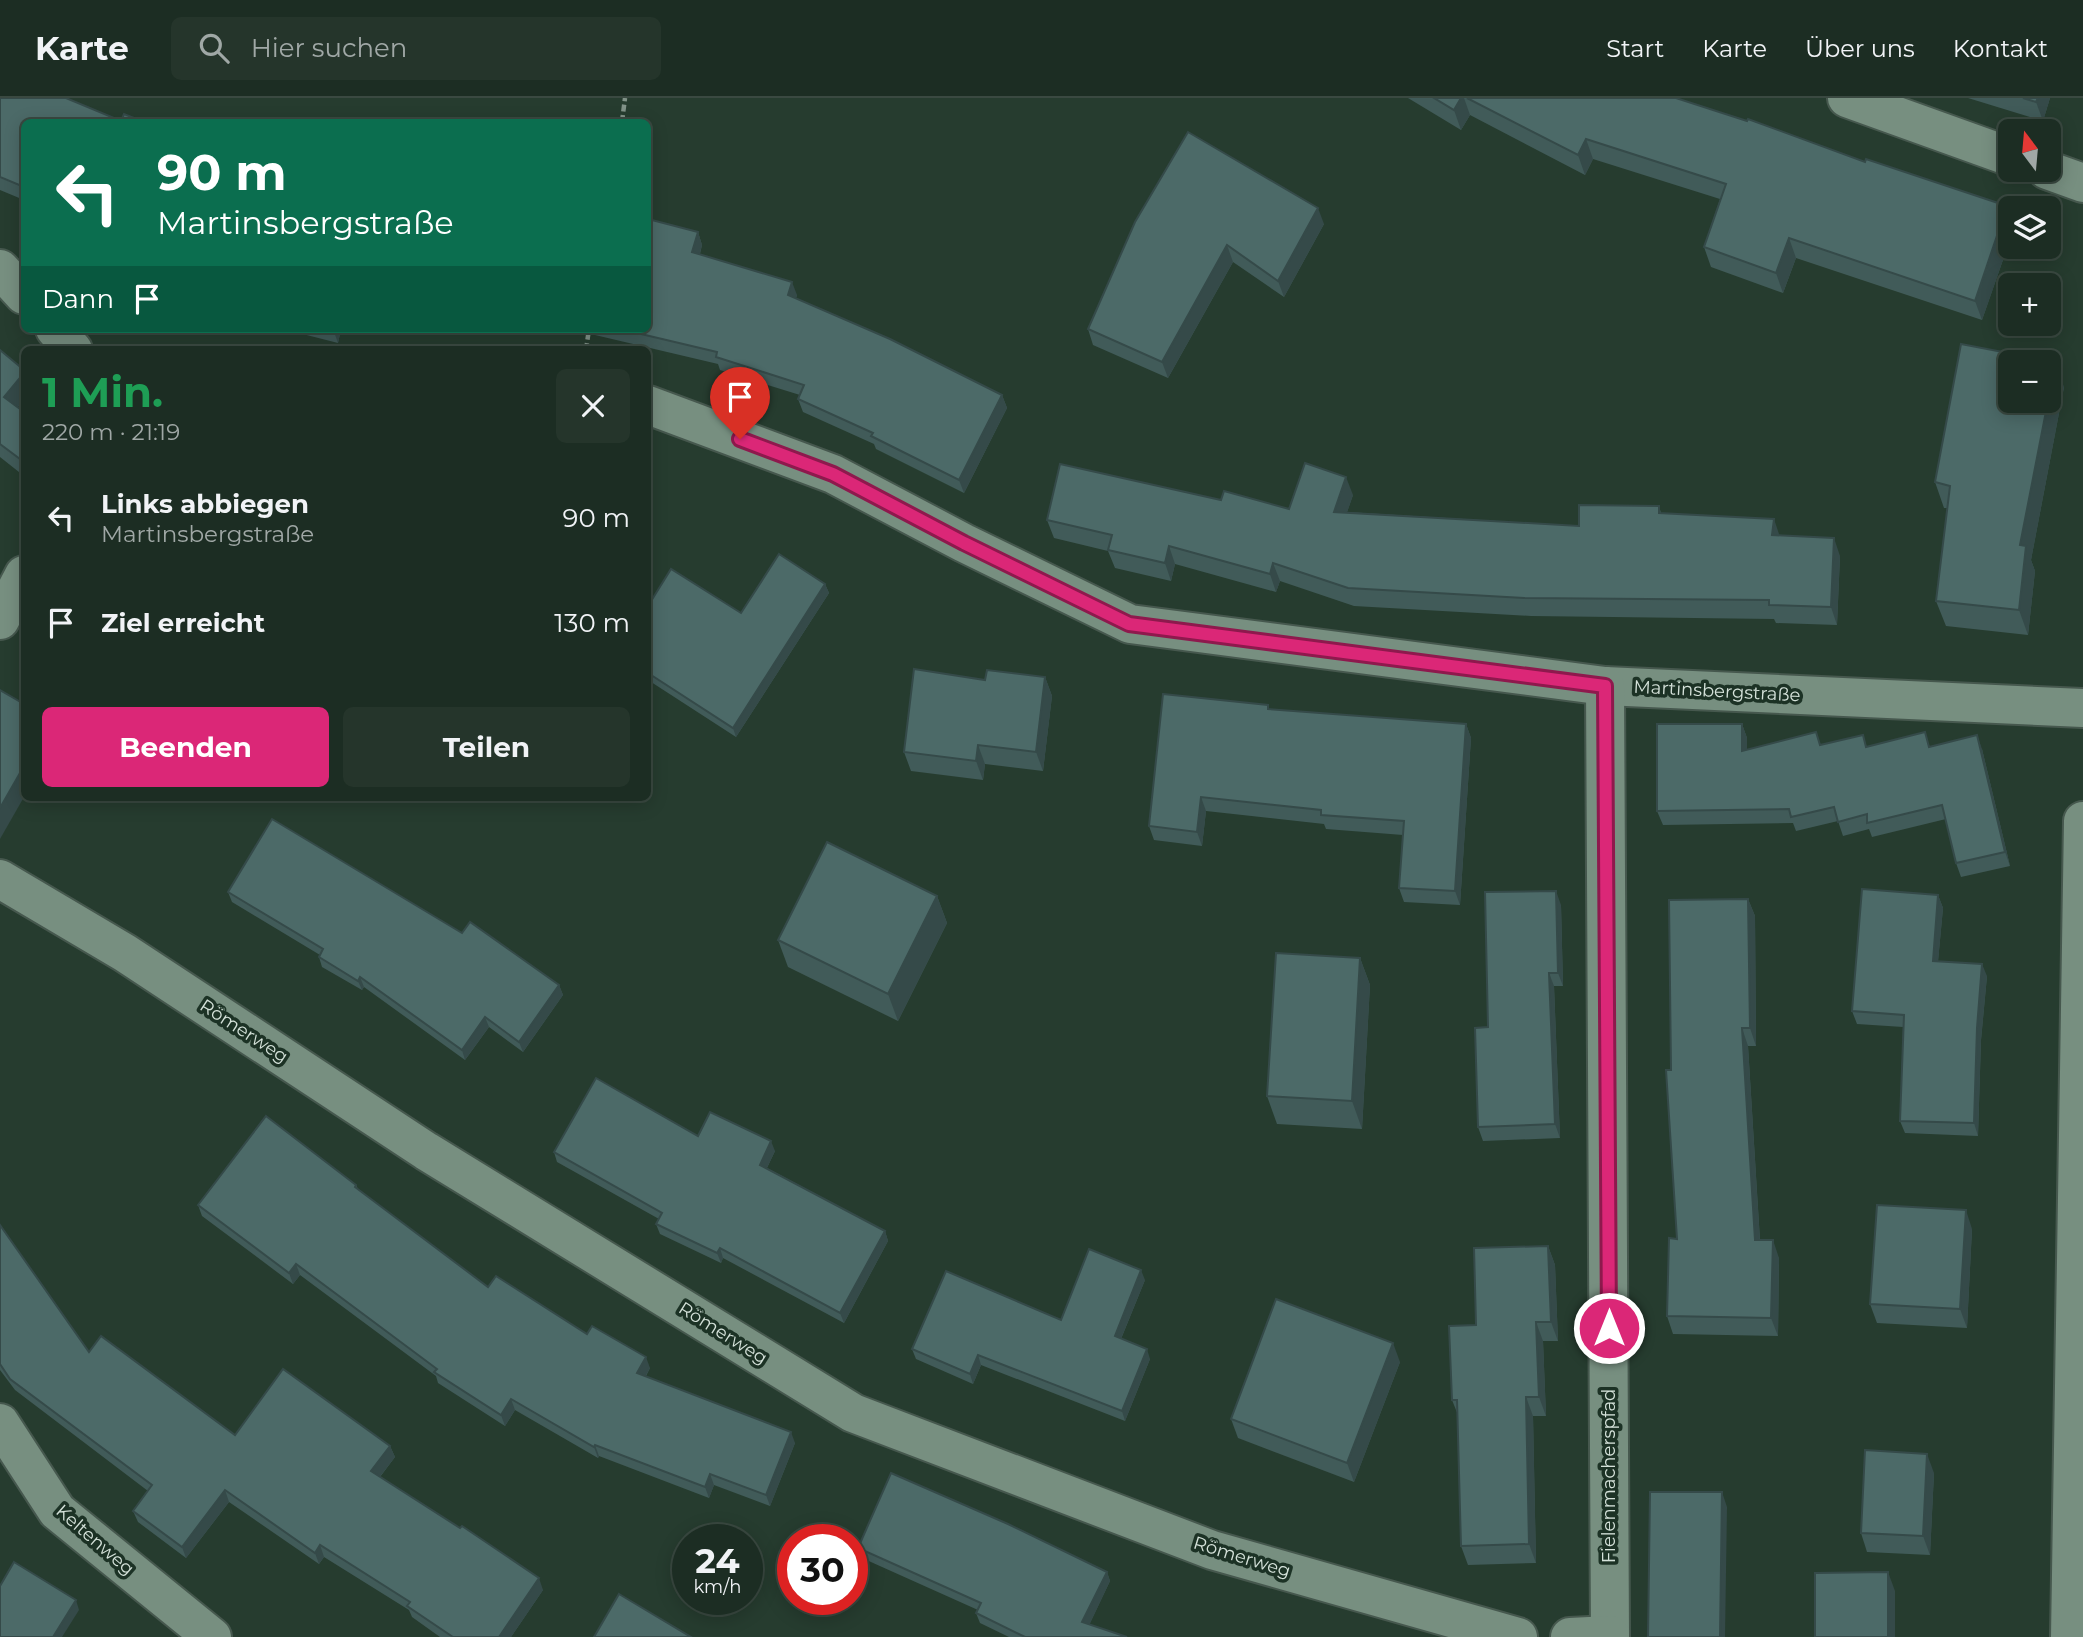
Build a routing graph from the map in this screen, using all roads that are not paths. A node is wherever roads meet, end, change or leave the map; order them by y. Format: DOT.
graph roads {
  1 [pos="1847,98"];
  2 [pos="1998,152"];
  3 [pos="2062,175"];
  4 [pos="2083,183"];
  5 [pos="0,269"];
  6 [pos="21,292"];
  7 [pos="651,406"];
  8 [pos="21,581"];
  9 [pos="0,620"];
  10 [pos="1605,686"];
  11 [pos="2083,708"];
  12 [pos="2083,821"];
  13 [pos="0,879"];
  14 [pos="0,1423"];
  15 [pos="1610,1636"];
  16 [pos="212,1637"];
  17 [pos="1518,1637"];
  18 [pos="1570,1637"];
  19 [pos="2070,1637"];
  1 -- 2 [label="street"];
  3 -- 4 [label="street"];
  5 -- 6 [label="street"];
  7 -- 10 [label="street, Martinsbergstraße"];
  8 -- 9 [label="street"];
  10 -- 11 [label="street, Martinsbergstraße"];
  10 -- 15 [label="street, Fielenmacherspfad"];
  12 -- 19 [label="street"];
  13 -- 17 [label="street, Römerweg"];
  14 -- 16 [label="street, Keltenweg"];
  15 -- 18 [label="street"];
}
